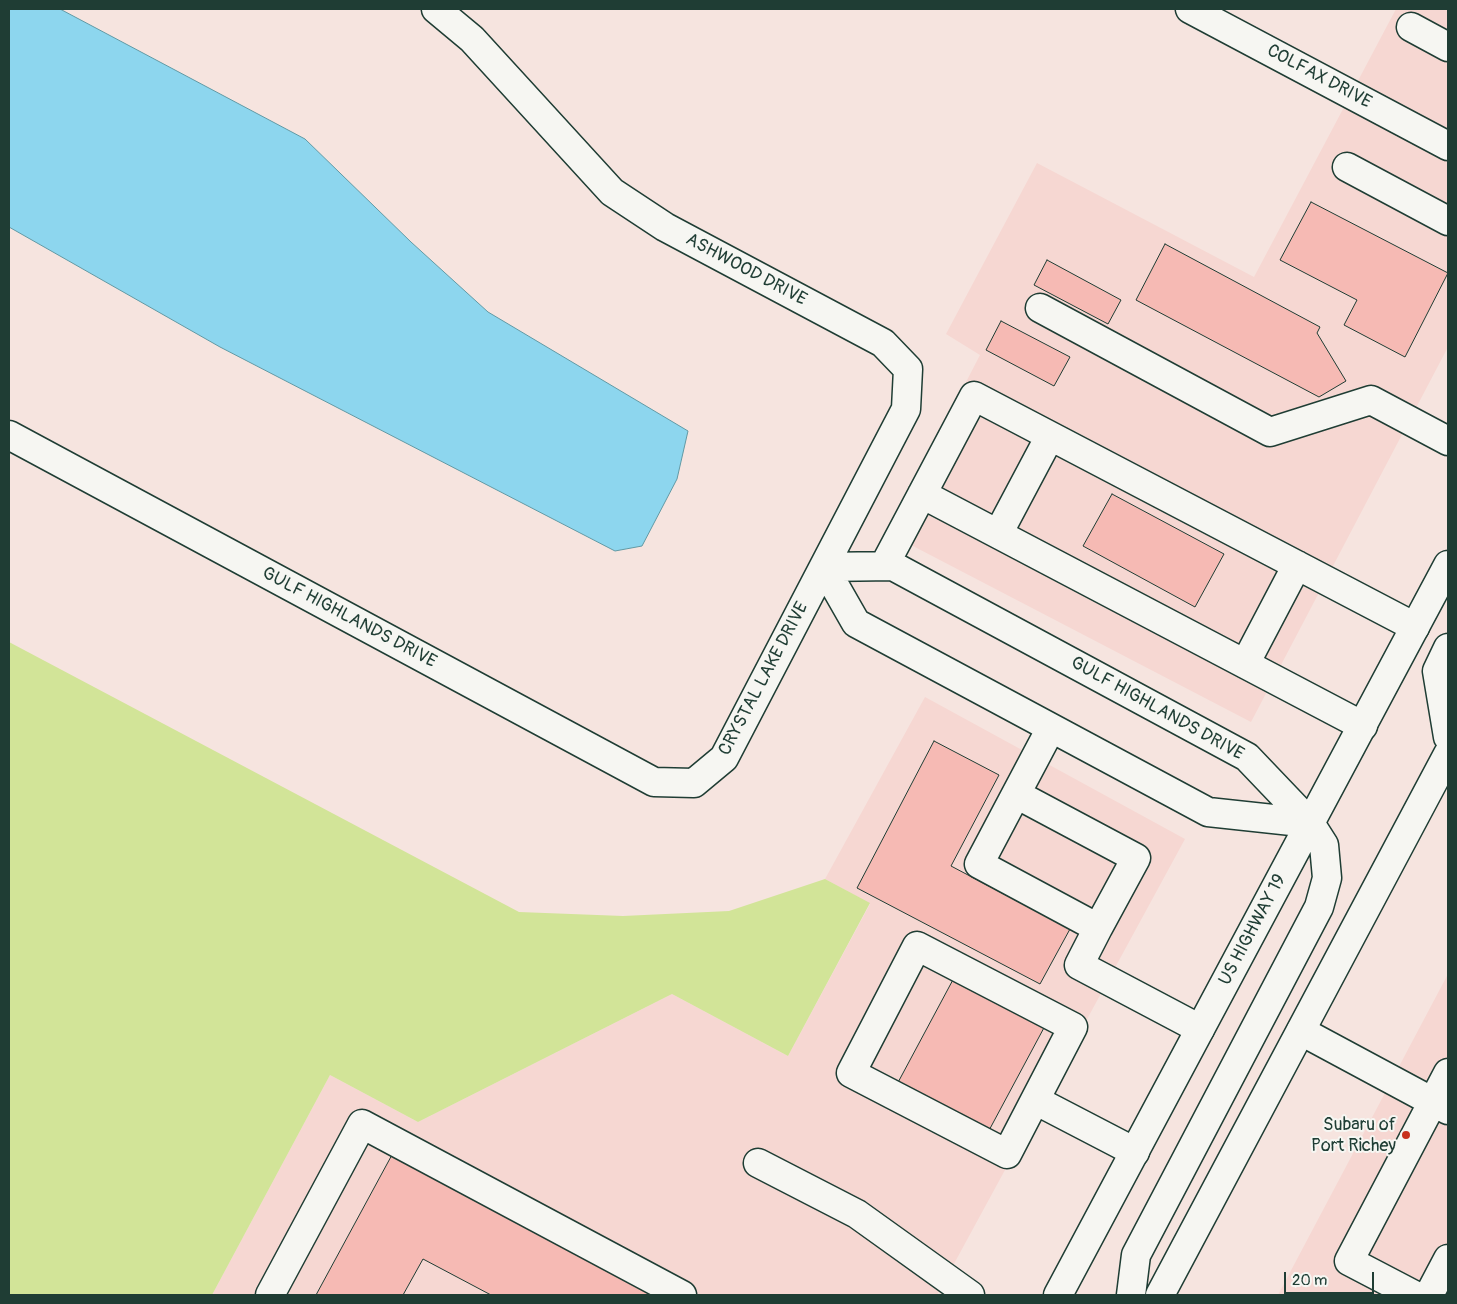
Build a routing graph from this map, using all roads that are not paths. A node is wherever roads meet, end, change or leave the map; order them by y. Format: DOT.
graph roads {
  1 [pos="436,9"];
  2 [pos="1190,9"];
  3 [pos="1410,27"];
  4 [pos="1448,47"];
  5 [pos="1445,138"];
  6 [pos="1347,167"];
  7 [pos="1448,219"];
  8 [pos="1040,308"];
  9 [pos="9,435"];
  10 [pos="1050,436"];
  11 [pos="1448,442"];
  12 [pos="922,494"];
  13 [pos="998,534"];
  14 [pos="1297,565"];
  15 [pos="1448,565"];
  16 [pos="884,566"];
  17 [pos="824,567"];
  18 [pos="1415,627"];
  19 [pos="1448,648"];
  20 [pos="1245,664"];
  21 [pos="1363,726"];
  22 [pos="1051,728"];
  23 [pos="1448,737"];
  24 [pos="1448,754"];
  25 [pos="694,784"];
  26 [pos="1016,794"];
  27 [pos="1310,823"];
  28 [pos="1098,928"];
  29 [pos="1200,1029"];
  30 [pos="1301,1031"];
  31 [pos="1448,1073"];
  32 [pos="1035,1100"];
  33 [pos="1441,1106"];
  34 [pos="1135,1152"];
  35 [pos="758,1163"];
  36 [pos="1448,1259"];
  37 [pos="270,1295"];
  38 [pos="682,1295"];
  39 [pos="970,1295"];
  40 [pos="1058,1295"];
  41 [pos="1131,1295"];
  42 [pos="1160,1295"];
  43 [pos="1414,1295"];
  44 [pos="1429,1295"];
  1 -- 17 [label="main road, ASHWOOD DRIVE"];
  2 -- 5 [label="main road, COLFAX DRIVE"];
  3 -- 4 [label="main road"];
  6 -- 7 [label="main road"];
  8 -- 11 [label="main road"];
  9 -- 25 [label="main road, GULF HIGHLANDS DRIVE"];
  10 -- 12 [label="main road"];
  10 -- 13 [label="main road"];
  10 -- 14 [label="main road"];
  12 -- 13 [label="main road"];
  12 -- 16 [label="main road"];
  13 -- 20 [label="main road"];
  14 -- 18 [label="main road"];
  14 -- 20 [label="main road"];
  15 -- 18 [label="main road, US HIGHWAY 19"];
  16 -- 17 [label="main road, GULF HIGHLANDS DRIVE"];
  16 -- 27 [label="main road, GULF HIGHLANDS DRIVE"];
  17 -- 22 [label="main road"];
  17 -- 25 [label="main road, CRYSTAL LAKE DRIVE"];
  18 -- 21 [label="main road, US HIGHWAY 19"];
  19 -- 23 [label="main road"];
  20 -- 21 [label="main road"];
  21 -- 27 [label="main road, US HIGHWAY 19"];
  22 -- 26 [label="main road"];
  22 -- 27 [label="main road"];
  24 -- 30 [label="main road"];
  26 -- 28 [label="main road"];
  26 -- 28 [label="main road"];
  27 -- 29 [label="main road, US HIGHWAY 19"];
  27 -- 41 [label="main road, GULF HIGHLANDS DRIVE"];
  28 -- 29 [label="main road"];
  29 -- 34 [label="main road, US HIGHWAY 19"];
  30 -- 33 [label="main road"];
  30 -- 42 [label="main road"];
  31 -- 33 [label="main road"];
  32 -- 32 [label="main road"];
  32 -- 34 [label="main road"];
  33 -- 43 [label="main road"];
  34 -- 40 [label="main road, US HIGHWAY 19"];
  35 -- 39 [label="main road"];
  36 -- 44 [label="main road"];
  37 -- 38 [label="main road"];
}
